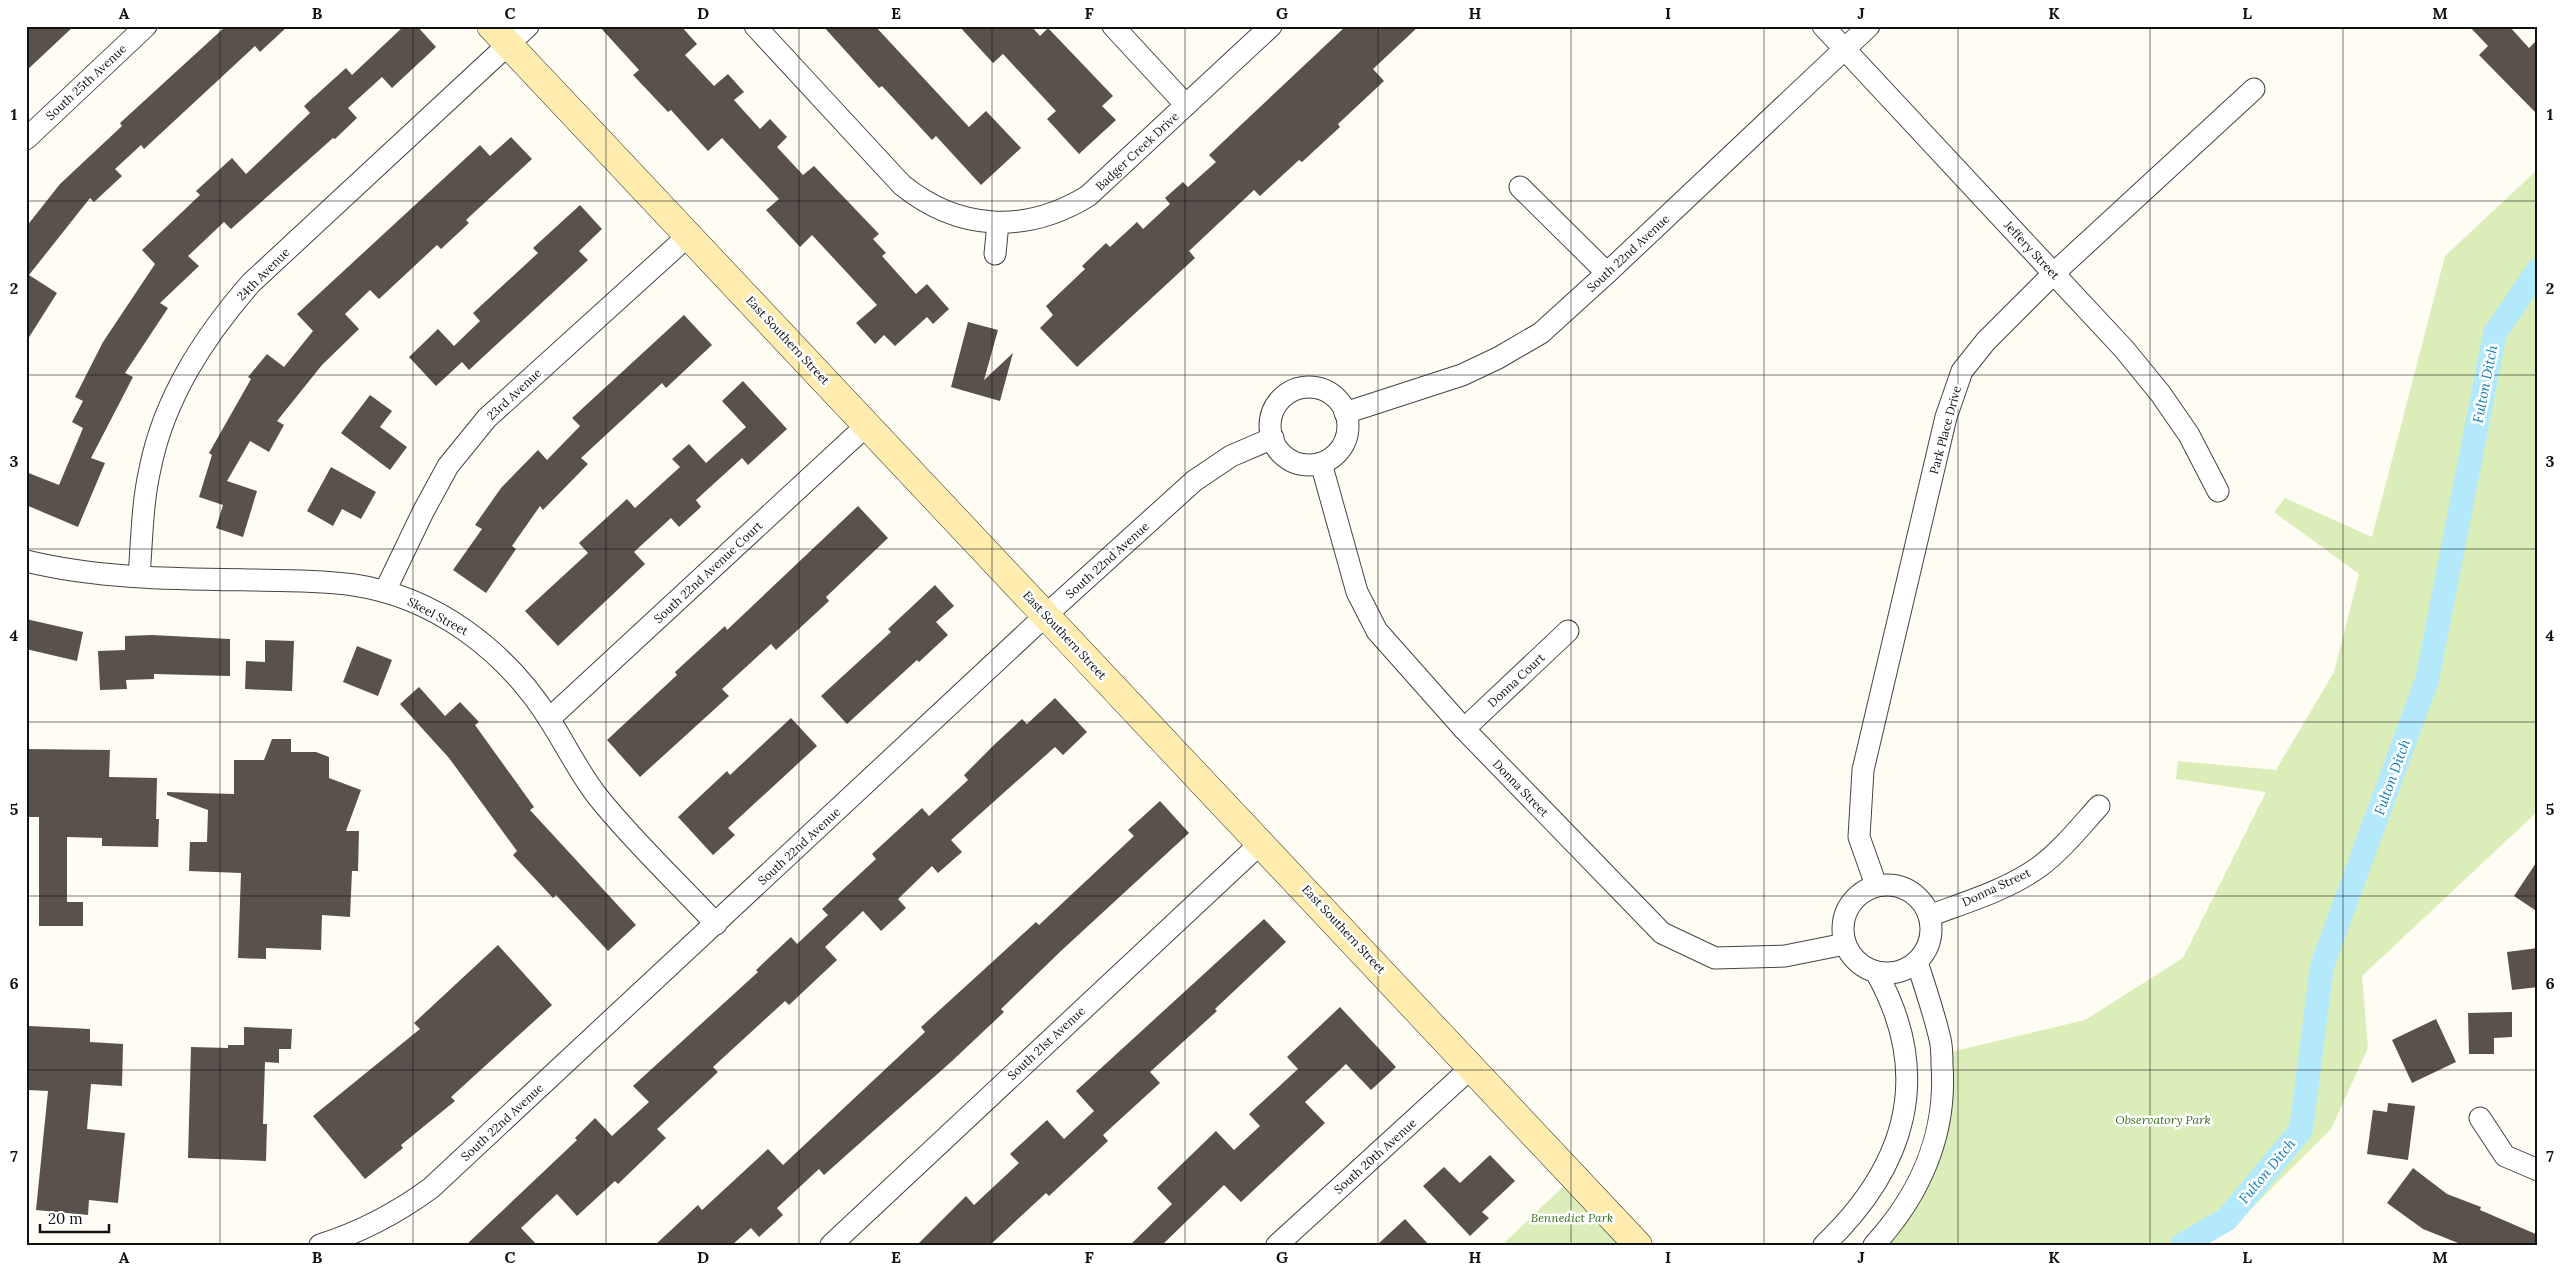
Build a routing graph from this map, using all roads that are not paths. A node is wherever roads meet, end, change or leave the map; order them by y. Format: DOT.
graph roads {
  1 [pos="146,26"];
  2 [pos="755,26"];
  3 [pos="1113,26"];
  4 [pos="1271,26"];
  5 [pos="1823,26"];
  6 [pos="1869,26"];
  7 [pos="509,32"];
  8 [pos="1845,49"];
  9 [pos="2254,89"];
  10 [pos="1186,105"];
  11 [pos="26,139"];
  12 [pos="1520,187"];
  13 [pos="998,223"];
  14 [pos="689,235"];
  15 [pos="995,254"];
  16 [pos="1607,273"];
  17 [pos="2054,274"];
  18 [pos="1346,413"];
  19 [pos="867,425"];
  20 [pos="1273,438"];
  21 [pos="1321,463"];
  22 [pos="2218,491"];
  23 [pos="26,561"];
  24 [pos="139,576"];
  25 [pos="385,591"];
  26 [pos="1046,615"];
  27 [pos="1568,631"];
  28 [pos="549,719"];
  29 [pos="1464,729"];
  30 [pos="2099,806"];
  31 [pos="1262,842"];
  32 [pos="1876,885"];
  33 [pos="1929,916"];
  34 [pos="716,924"];
  35 [pos="1845,944"];
  36 [pos="1917,962"];
  37 [pos="1876,972"];
  38 [pos="1473,1066"];
  39 [pos="2480,1118"];
  40 [pos="2538,1170"];
  41 [pos="320,1245"];
  42 [pos="831,1245"];
  43 [pos="1277,1245"];
  44 [pos="1638,1245"];
  45 [pos="1824,1245"];
  46 [pos="1874,1245"];
  1 -- 11 [label="street, South 25th Avenue"];
  2 -- 13 [label="street, Badger Creek Drive"];
  3 -- 10 [label="street"];
  4 -- 10 [label="street, Badger Creek Drive"];
  5 -- 8 [label="street, Jeffery Street"];
  6 -- 8 [label="street, South 22nd Avenue"];
  7 -- 14 [label="street, East Southern Street"];
  7 -- 24 [label="street, 24th Avenue"];
  8 -- 16 [label="street, South 22nd Avenue"];
  8 -- 17 [label="street, Jeffery Street"];
  9 -- 17 [label="street, Park Place Drive"];
  10 -- 13 [label="street, Badger Creek Drive"];
  12 -- 16 [label="street"];
  13 -- 15 [label="street"];
  14 -- 19 [label="street, East Southern Street"];
  14 -- 25 [label="street, 23rd Avenue"];
  16 -- 18 [label="street, South 22nd Avenue"];
  17 -- 22 [label="street, Jeffery Street"];
  17 -- 32 [label="street, Park Place Drive"];
  18 -- 20 [label="street"];
  18 -- 21 [label="street"];
  19 -- 26 [label="street, East Southern Street"];
  19 -- 28 [label="street, South 22nd Avenue Court"];
  20 -- 21 [label="street"];
  20 -- 26 [label="street, South 22nd Avenue"];
  21 -- 29 [label="street, Donna Street"];
  23 -- 24 [label="street, Skeel Street"];
  24 -- 25 [label="street, Skeel Street"];
  25 -- 28 [label="street, Skeel Street"];
  26 -- 31 [label="street, East Southern Street"];
  26 -- 34 [label="street, South 22nd Avenue"];
  27 -- 29 [label="street, Donna Court"];
  28 -- 34 [label="street, Skeel Street"];
  29 -- 35 [label="street, Donna Street"];
  30 -- 33 [label="street, Donna Street"];
  31 -- 38 [label="street, East Southern Street"];
  31 -- 42 [label="street, South 21st Avenue"];
  32 -- 33 [label="street"];
  32 -- 35 [label="street"];
  33 -- 36 [label="street"];
  34 -- 41 [label="street, South 22nd Avenue"];
  35 -- 37 [label="street"];
  36 -- 37 [label="street"];
  36 -- 46 [label="street"];
  37 -- 45 [label="street"];
  38 -- 43 [label="street, South 20th Avenue"];
  38 -- 44 [label="street, East Southern Street"];
  39 -- 40 [label="street"];
}
